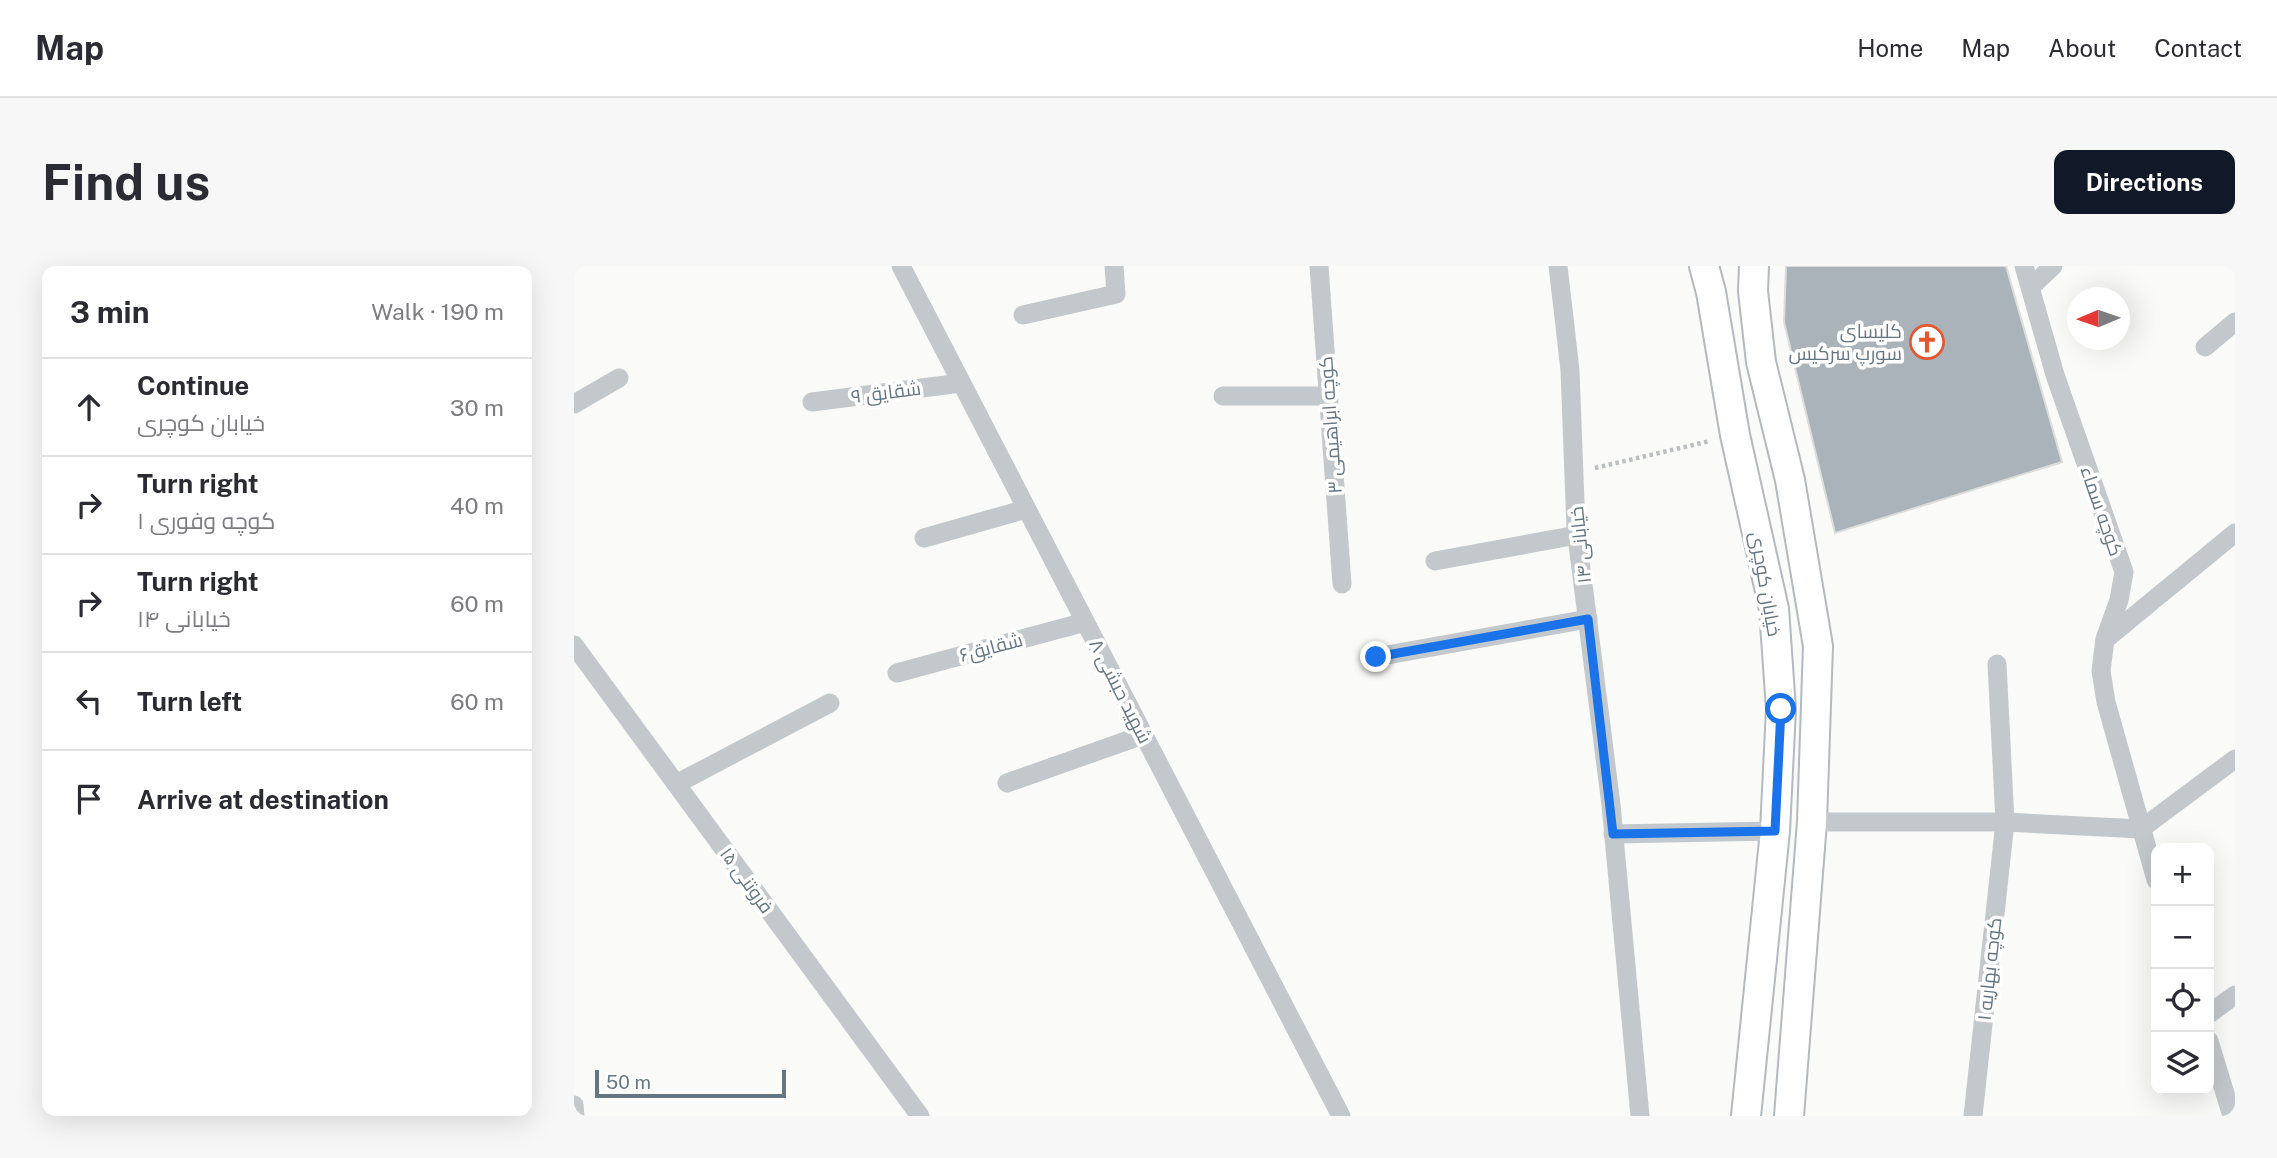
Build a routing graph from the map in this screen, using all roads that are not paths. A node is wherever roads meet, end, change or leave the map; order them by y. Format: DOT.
graph roads {
  1 [pos="901,266"];
  2 [pos="1114,266"];
  3 [pos="1319,266"];
  4 [pos="1558,266"];
  5 [pos="1704,266"];
  6 [pos="1754,266"];
  7 [pos="2024,266"];
  8 [pos="2053,266"];
  9 [pos="2031,286"];
  10 [pos="1023,315"];
  11 [pos="2235,322"];
  12 [pos="2205,347"];
  13 [pos="619,378"];
  14 [pos="961,383"];
  15 [pos="1223,396"];
  16 [pos="1328,396"];
  17 [pos="812,402"];
  18 [pos="574,404"];
  19 [pos="1026,509"];
  20 [pos="2235,533"];
  21 [pos="1577,534"];
  22 [pos="924,538"];
  23 [pos="1435,561"];
  24 [pos="1342,584"];
  25 [pos="1588,619"];
  26 [pos="1085,622"];
  27 [pos="2105,639"];
  28 [pos="574,645"];
  29 [pos="1376,657"];
  30 [pos="1997,664"];
  31 [pos="897,673"];
  32 [pos="831,703"];
  33 [pos="1143,735"];
  34 [pos="2235,759"];
  35 [pos="676,783"];
  36 [pos="1007,783"];
  37 [pos="1812,822"];
  38 [pos="2005,822"];
  39 [pos="2141,829"];
  40 [pos="1775,831"];
  41 [pos="1613,834"];
  42 [pos="2151,863"];
  43 [pos="2235,995"];
  44 [pos="2214,1010"];
  45 [pos="2214,1057"];
  46 [pos="574,1105"];
  47 [pos="575,1116"];
  48 [pos="920,1116"];
  49 [pos="1340,1116"];
  50 [pos="1640,1116"];
  51 [pos="1746,1116"];
  52 [pos="1789,1116"];
  53 [pos="1973,1116"];
  54 [pos="2232,1116"];
  1 -- 14 [label="street, شهید حبشی ۸"];
  2 -- 10 [label="street"];
  3 -- 16 [label="street, کوچه ابراهیمی ۳"];
  4 -- 21 [label="street, خیابانی ۱۴"];
  5 -- 40 [label="main road, خیابان کوچری"];
  6 -- 37 [label="main road"];
  7 -- 9 [label="street, کوچه سماء"];
  8 -- 9 [label="street"];
  9 -- 27 [label="street, کوچه سماء"];
  11 -- 12 [label="street"];
  13 -- 18 [label="street"];
  14 -- 17 [label="street, شقایق ۹"];
  14 -- 19 [label="street, شهید حبشی ۸"];
  15 -- 16 [label="street"];
  16 -- 24 [label="street, کوچه ابراهیمی ۳"];
  19 -- 22 [label="street"];
  19 -- 26 [label="street, شهید حبشی ۸"];
  20 -- 27 [label="street"];
  21 -- 23 [label="street"];
  21 -- 25 [label="street, خیابانی ۱۴"];
  25 -- 29 [label="street"];
  25 -- 41 [label="street, خیابانی ۱۴"];
  26 -- 31 [label="street, شقایق۶"];
  26 -- 33 [label="street, شهید حبشی ۸"];
  27 -- 39 [label="street, کوچه سماء"];
  28 -- 35 [label="street, فروتنی ۱۵"];
  30 -- 38 [label="street, کوچه بهاریه ۱"];
  32 -- 35 [label="street"];
  33 -- 36 [label="street"];
  33 -- 49 [label="street, شهید حبشی ۸"];
  34 -- 39 [label="street"];
  35 -- 48 [label="street, فروتنی ۱۵"];
  37 -- 38 [label="street"];
  37 -- 52 [label="main road"];
  38 -- 39 [label="street"];
  38 -- 53 [label="street, کوچه بهاریه ۱"];
  39 -- 42 [label="street, کوچه سماء"];
  40 -- 41 [label="street"];
  40 -- 51 [label="main road, خیابان کوچری"];
  41 -- 50 [label="street, خیابانی ۱۴"];
  43 -- 44 [label="street"];
  45 -- 54 [label="street"];
  46 -- 47 [label="street"];
}
